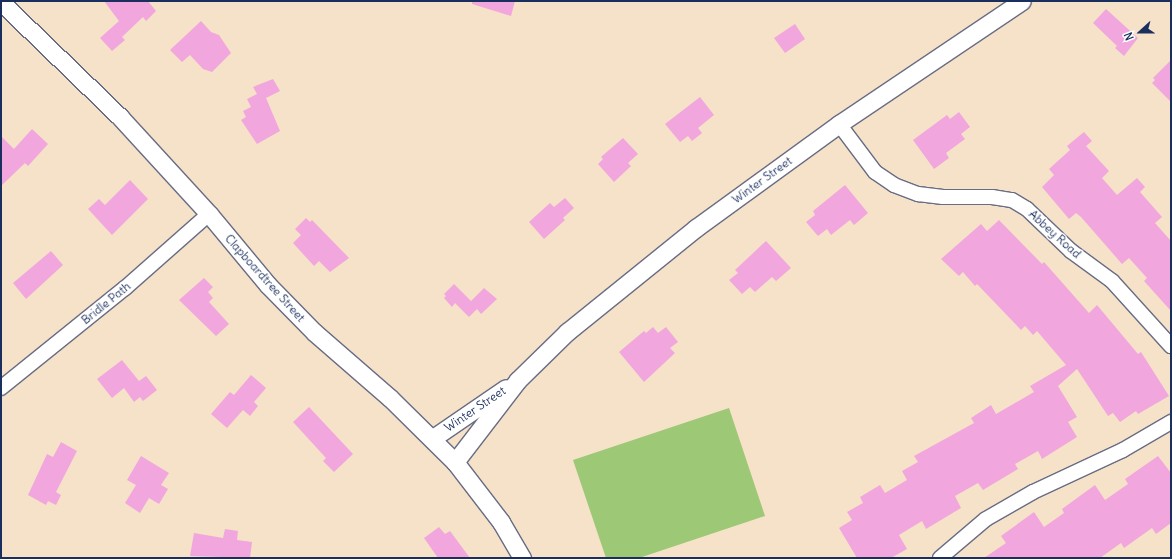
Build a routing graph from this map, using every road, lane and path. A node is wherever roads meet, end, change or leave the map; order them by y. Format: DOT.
graph roads {
  1 [pos="1022,1"];
  2 [pos="1,2"];
  3 [pos="839,124"];
  4 [pos="209,214"];
  5 [pos="1171,346"];
  6 [pos="518,380"];
  7 [pos="1,388"];
  8 [pos="1171,422"];
  9 [pos="433,438"];
  10 [pos="455,462"];
  11 [pos="522,558"];
  12 [pos="940,558"];
  1 -- 3 [label="street, Winter Street"];
  2 -- 4 [label="street, Clapboardtree Street"];
  3 -- 5 [label="street, Abbey Road"];
  3 -- 6 [label="street, Winter Street"];
  4 -- 7 [label="street, Bridle Path"];
  4 -- 9 [label="street, Clapboardtree Street"];
  6 -- 9 [label="street, Winter Street"];
  6 -- 10 [label="street, Winter Street"];
  8 -- 12 [label="street"];
  9 -- 10 [label="street, Clapboardtree Street"];
  10 -- 11 [label="street, Clapboardtree Street"];
}
